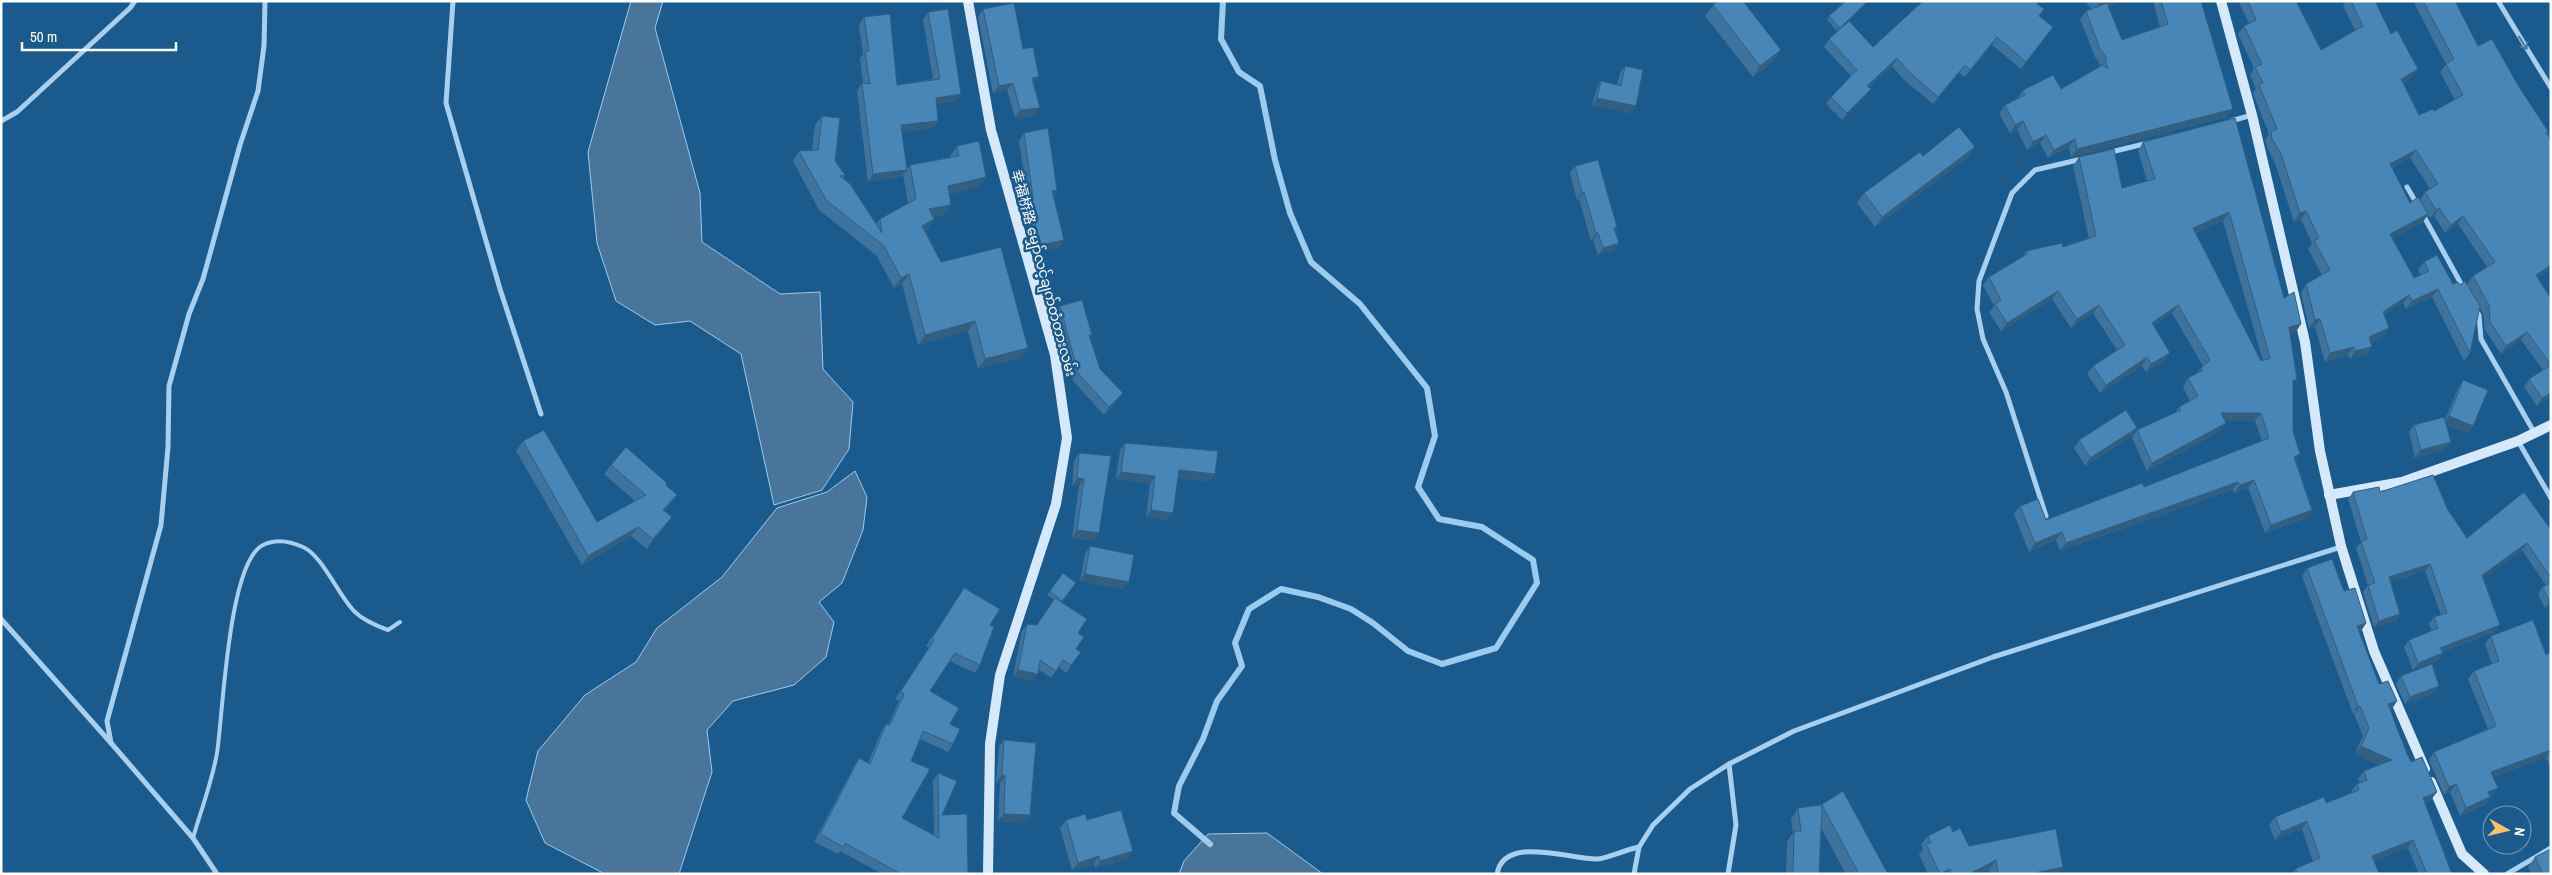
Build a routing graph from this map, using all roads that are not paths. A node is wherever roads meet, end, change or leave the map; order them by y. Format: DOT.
graph roads {
  1 [pos="135,1"];
  2 [pos="265,1"];
  3 [pos="453,1"];
  4 [pos="968,1"];
  5 [pos="2221,1"];
  6 [pos="2498,1"];
  7 [pos="2551,88"];
  8 [pos="2252,115"];
  9 [pos="1,121"];
  10 [pos="2225,122"];
  11 [pos="2152,142"];
  12 [pos="2098,155"];
  13 [pos="2089,157"];
  14 [pos="2408,187"];
  15 [pos="2470,298"];
  16 [pos="2474,306"];
  17 [pos="541,414"];
  18 [pos="2551,425"];
  19 [pos="2534,432"];
  20 [pos="2518,441"];
  21 [pos="2330,495"];
  22 [pos="2551,498"];
  23 [pos="2046,516"];
  24 [pos="2342,546"];
  25 [pos="1,619"];
  26 [pos="400,622"];
  27 [pos="111,743"];
  28 [pos="1729,764"];
  29 [pos="193,838"];
  30 [pos="1639,847"];
  31 [pos="2551,848"];
  32 [pos="217,874"];
  33 [pos="988,874"];
  34 [pos="1496,874"];
  35 [pos="1634,874"];
  36 [pos="1728,874"];
  37 [pos="2484,874"];
  38 [pos="2507,874"];
  1 -- 9 [label="street"];
  2 -- 27 [label="street"];
  3 -- 17 [label="street"];
  4 -- 33 [label="street, 幸福桥路 မျှော်လင့်ချက်တံတားလမ်း"];
  5 -- 8 [label="street"];
  6 -- 7 [label="street, one-way"];
  8 -- 10 [label="street"];
  8 -- 21 [label="street"];
  11 -- 12 [label="street"];
  13 -- 23 [label="street"];
  14 -- 15 [label="street"];
  16 -- 19 [label="street"];
  18 -- 19 [label="street"];
  19 -- 20 [label="street"];
  20 -- 21 [label="street"];
  20 -- 22 [label="street"];
  21 -- 24 [label="street"];
  24 -- 28 [label="street"];
  24 -- 37 [label="street"];
  25 -- 27 [label="street"];
  26 -- 29 [label="lane"];
  27 -- 29 [label="street"];
  28 -- 30 [label="street"];
  28 -- 36 [label="street"];
  29 -- 32 [label="street"];
  30 -- 34 [label="street"];
  30 -- 35 [label="street"];
  31 -- 38 [label="street"];
}
